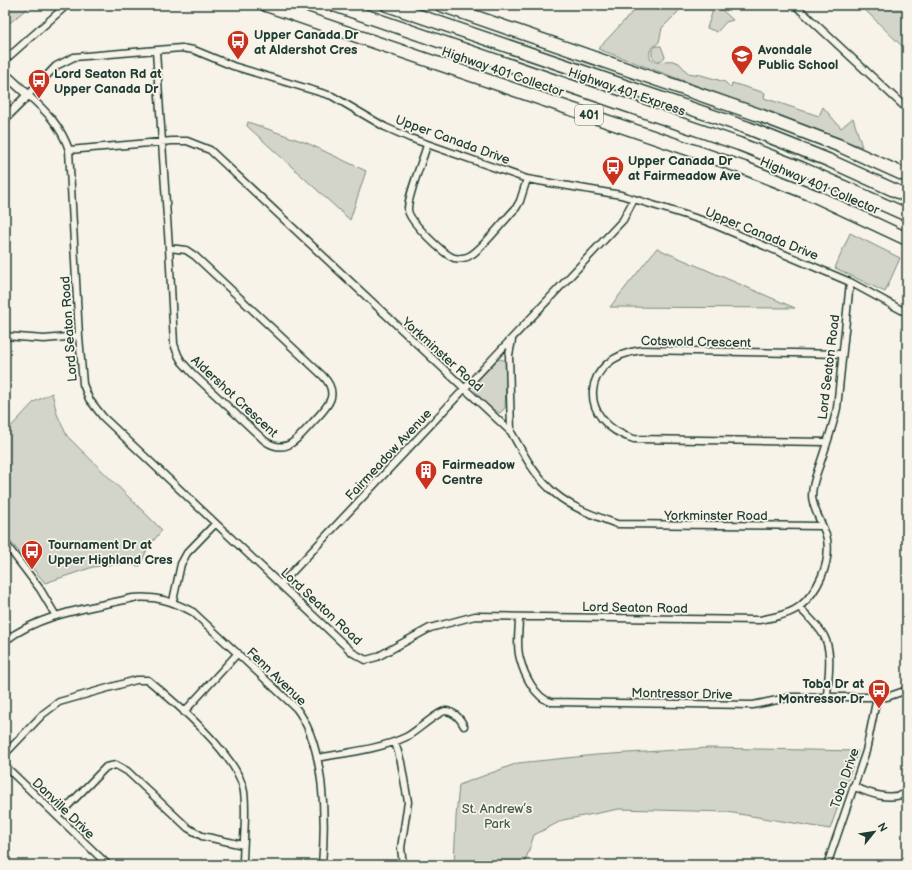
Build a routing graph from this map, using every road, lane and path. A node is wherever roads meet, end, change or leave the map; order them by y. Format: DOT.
graph roads {
  1 [pos="67,5"];
  2 [pos="266,5"];
  3 [pos="334,5"];
  4 [pos="387,5"];
  5 [pos="441,5"];
  6 [pos="456,5"];
  7 [pos="795,5"];
  8 [pos="520,32"];
  9 [pos="156,51"];
  10 [pos="5,60"];
  11 [pos="5,74"];
  12 [pos="28,95"];
  13 [pos="907,109"];
  14 [pos="5,118"];
  15 [pos="162,142"];
  16 [pos="427,145"];
  17 [pos="69,150"];
  18 [pos="907,176"];
  19 [pos="528,179"];
  20 [pos="907,196"];
  21 [pos="634,199"];
  22 [pos="907,215"];
  23 [pos="907,239"];
  24 [pos="169,248"];
  25 [pos="850,282"];
  26 [pos="907,313"];
  27 [pos="5,336"];
  28 [pos="79,336"];
  29 [pos="512,339"];
  30 [pos="841,354"];
  31 [pos="466,388"];
  32 [pos="511,432"];
  33 [pos="827,442"];
  34 [pos="215,524"];
  35 [pos="822,526"];
  36 [pos="5,544"];
  37 [pos="280,584"];
  38 [pos="173,601"];
  39 [pos="799,607"];
  40 [pos="56,616"];
  41 [pos="519,618"];
  42 [pos="5,641"];
  43 [pos="238,653"];
  44 [pos="907,690"];
  45 [pos="827,696"];
  46 [pos="877,697"];
  47 [pos="184,712"];
  48 [pos="464,726"];
  49 [pos="395,742"];
  50 [pos="5,754"];
  51 [pos="317,758"];
  52 [pos="5,766"];
  53 [pos="853,786"];
  54 [pos="907,793"];
  55 [pos="58,816"];
  56 [pos="242,845"];
  57 [pos="108,865"];
  58 [pos="243,865"];
  59 [pos="322,865"];
  60 [pos="403,865"];
  61 [pos="826,865"];
  1 -- 10 [label="street"];
  2 -- 23 [label="highway, Highway 401 Collector / 401"];
  3 -- 22 [label="highway, Highway 401 Express / 401"];
  4 -- 20 [label="highway, Highway 401 Express"];
  5 -- 8 [label="highway"];
  6 -- 8 [label="highway"];
  7 -- 13 [label="street"];
  8 -- 18 [label="highway"];
  9 -- 12 [label="street, Upper Canada Drive"];
  9 -- 15 [label="street, Aldershot Crescent"];
  9 -- 16 [label="street, Upper Canada Drive"];
  11 -- 12 [label="street, Lord Seaton Road"];
  12 -- 14 [label="street, Upper Canada Drive"];
  12 -- 17 [label="street, Lord Seaton Road"];
  15 -- 17 [label="street, Yorkminster Road"];
  15 -- 24 [label="street, Aldershot Crescent"];
  15 -- 31 [label="street, Yorkminster Road"];
  16 -- 19 [label="street, Upper Canada Drive"];
  16 -- 19 [label="street"];
  17 -- 28 [label="street, Lord Seaton Road"];
  19 -- 21 [label="street, Upper Canada Drive"];
  21 -- 25 [label="street, Upper Canada Drive"];
  21 -- 29 [label="street, Fairmeadow Avenue"];
  24 -- 24 [label="street, Aldershot Crescent"];
  25 -- 26 [label="street, Upper Canada Drive"];
  25 -- 30 [label="street, Lord Seaton Road"];
  27 -- 28 [label="street"];
  28 -- 34 [label="street, Lord Seaton Road"];
  29 -- 31 [label="street, Fairmeadow Avenue"];
  29 -- 32 [label="street"];
  30 -- 33 [label="street, Lord Seaton Road"];
  30 -- 33 [label="street, Cotswold Crescent"];
  31 -- 32 [label="street, Yorkminster Road"];
  31 -- 37 [label="street, Fairmeadow Avenue"];
  32 -- 35 [label="street, Yorkminster Road"];
  33 -- 35 [label="street, Lord Seaton Road"];
  34 -- 37 [label="street, Lord Seaton Road"];
  34 -- 38 [label="street"];
  35 -- 39 [label="street, Lord Seaton Road"];
  36 -- 40 [label="street"];
  37 -- 41 [label="street, Lord Seaton Road"];
  38 -- 40 [label="street"];
  38 -- 43 [label="street, Fenn Avenue"];
  39 -- 41 [label="street, Lord Seaton Road"];
  39 -- 45 [label="street"];
  40 -- 42 [label="street"];
  41 -- 45 [label="street, Montressor Drive"];
  43 -- 47 [label="street"];
  43 -- 51 [label="street, Fenn Avenue"];
  44 -- 46 [label="street, Montressor Drive"];
  45 -- 46 [label="street, Montressor Drive"];
  46 -- 53 [label="street, Toba Drive"];
  47 -- 50 [label="street"];
  47 -- 56 [label="street"];
  48 -- 49 [label="street"];
  49 -- 51 [label="street"];
  49 -- 60 [label="street"];
  51 -- 59 [label="street, Fenn Avenue"];
  52 -- 55 [label="street, Danville Drive"];
  53 -- 54 [label="street"];
  53 -- 61 [label="street, Toba Drive"];
  55 -- 56 [label="street"];
  55 -- 57 [label="street, Danville Drive"];
  56 -- 58 [label="street"];
}
